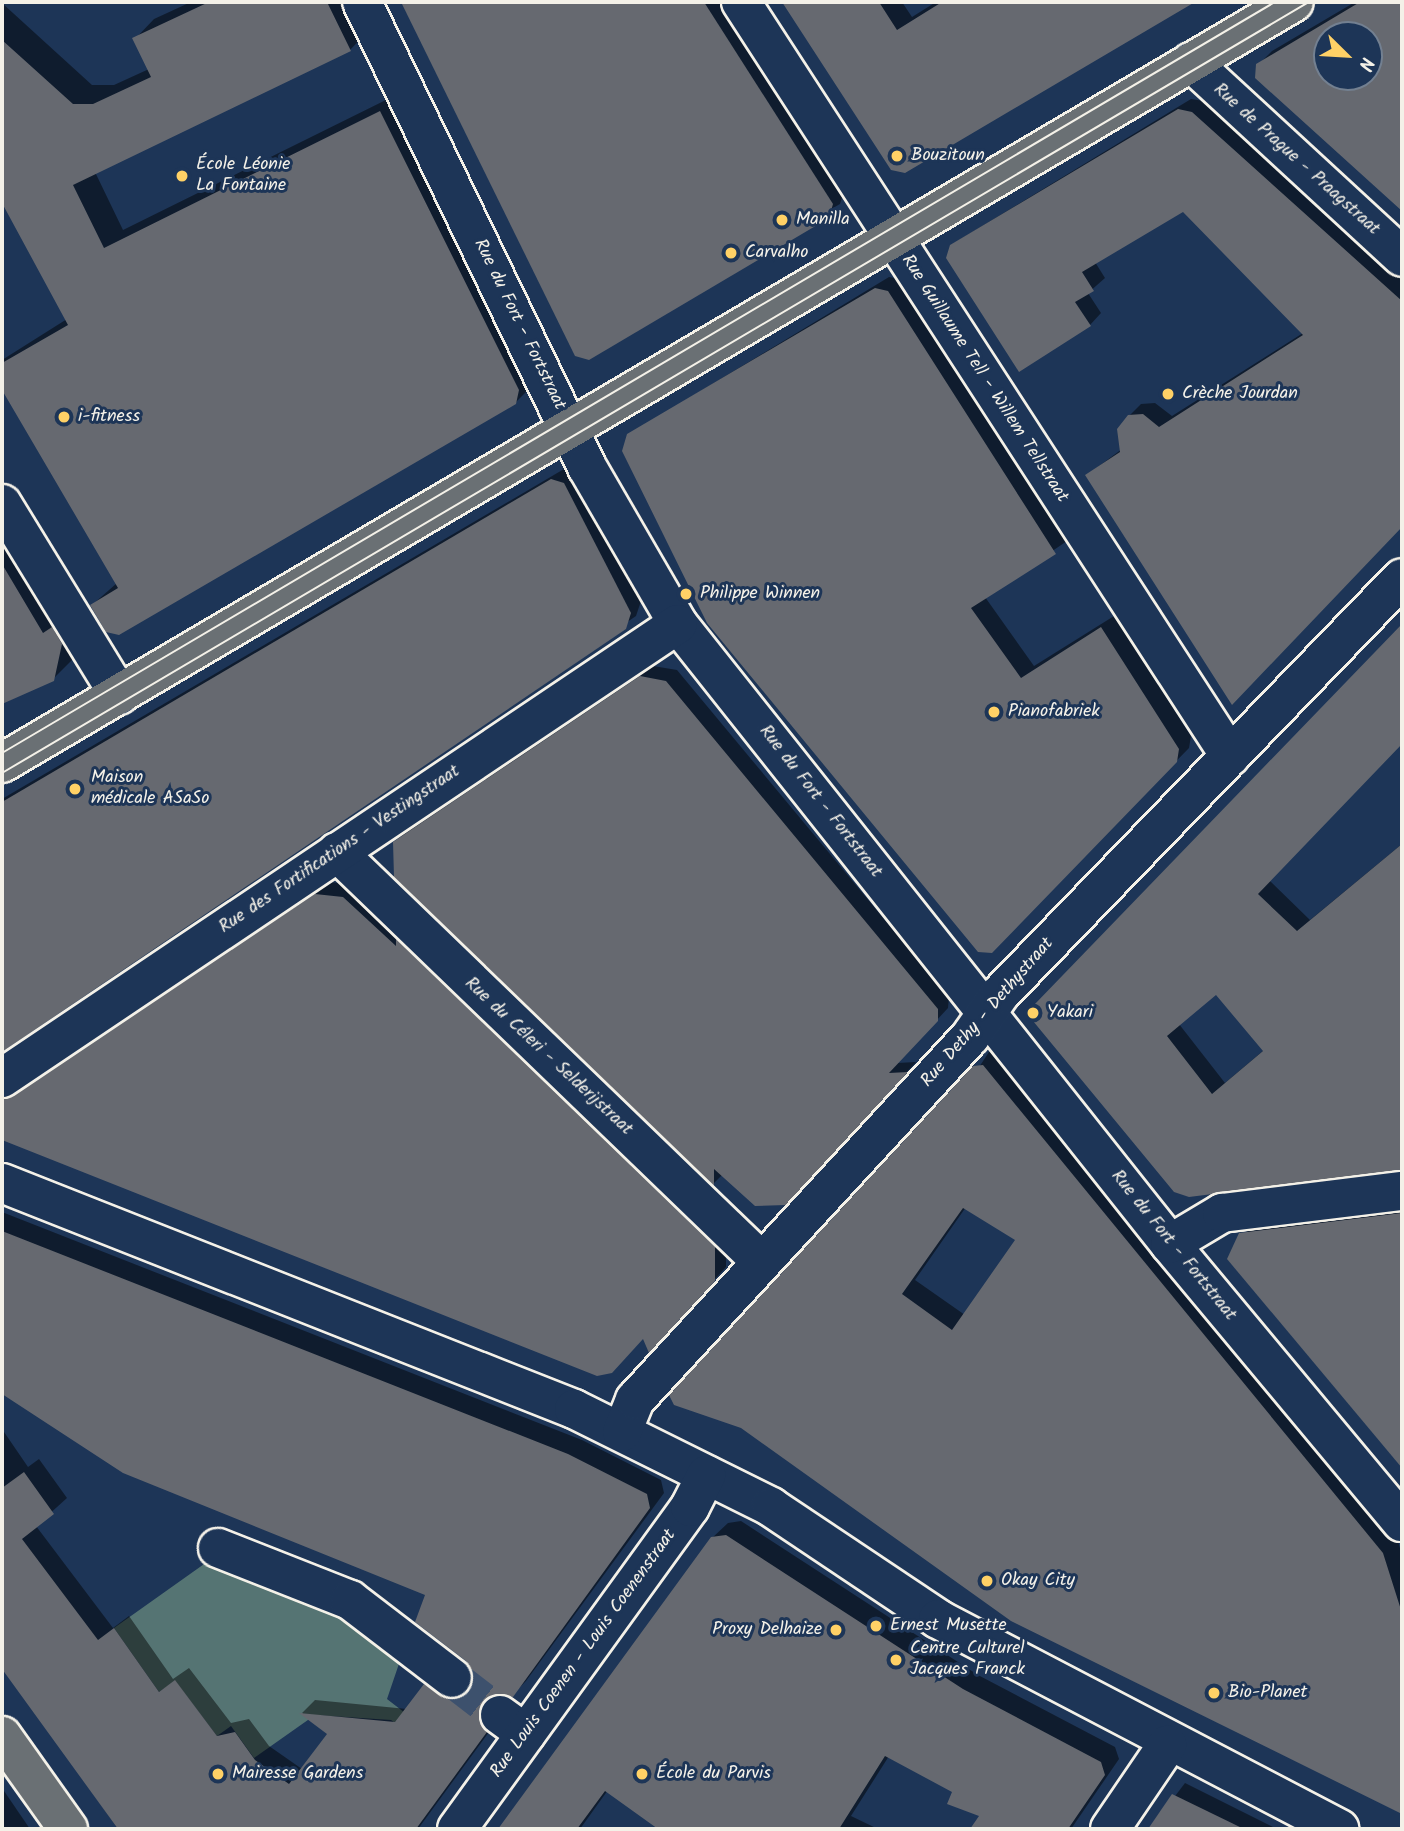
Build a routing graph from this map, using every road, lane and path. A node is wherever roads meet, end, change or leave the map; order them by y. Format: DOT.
graph roads {
  1 [pos="362,2"];
  2 [pos="741,2"];
  3 [pos="1294,2"];
  4 [pos="1191,62"];
  5 [pos="892,239"];
  6 [pos="1402,257"];
  7 [pos="569,429"];
  8 [pos="2,504"];
  9 [pos="1402,578"];
  10 [pos="678,624"];
  11 [pos="118,695"];
  12 [pos="1230,756"];
  13 [pos="2,763"];
  14 [pos="337,852"];
  15 [pos="987,1012"];
  16 [pos="2,1078"];
  17 [pos="2,1183"];
  18 [pos="1402,1191"];
  19 [pos="1170,1244"];
  20 [pos="761,1261"];
  21 [pos="622,1432"];
  22 [pos="706,1475"];
  23 [pos="1402,1522"];
  24 [pos="218,1548"];
  25 [pos="452,1678"];
  26 [pos="2,1736"];
  27 [pos="1167,1745"];
  28 [pos="68,1829"];
  29 [pos="457,1829"];
  30 [pos="1110,1829"];
  31 [pos="1339,1829"];
  1 -- 7 [label="street, Rue du Fort - Fortstraat"];
  2 -- 5 [label="street, Rue Guillaume Tell - Willem Tellstraat"];
  3 -- 4 [label="main road"];
  4 -- 5 [label="main road"];
  4 -- 6 [label="street, Rue de Prague - Praagstraat"];
  5 -- 7 [label="main road"];
  5 -- 12 [label="street, Rue Guillaume Tell - Willem Tellstraat"];
  7 -- 10 [label="street, Rue du Fort - Fortstraat"];
  7 -- 11 [label="main road"];
  8 -- 11 [label="street"];
  9 -- 12 [label="street, Rue Dethy - Dethystraat"];
  10 -- 14 [label="street, Rue des Fortifications - Vestingstraat"];
  10 -- 15 [label="street, Rue du Fort - Fortstraat"];
  11 -- 13 [label="main road"];
  12 -- 15 [label="street, Rue Dethy - Dethystraat"];
  14 -- 16 [label="street, Rue des Fortifications - Vestingstraat"];
  14 -- 20 [label="street, Rue du Céleri - Selderijstraat"];
  15 -- 19 [label="street, Rue du Fort - Fortstraat"];
  15 -- 20 [label="street, Rue Dethy - Dethystraat"];
  17 -- 21 [label="street"];
  18 -- 19 [label="street"];
  19 -- 23 [label="street, Rue du Fort - Fortstraat"];
  20 -- 21 [label="street, Rue Dethy - Dethystraat"];
  21 -- 22 [label="street"];
  22 -- 27 [label="street"];
  22 -- 29 [label="street, Rue Louis Coenen - Louis Coenenstraat"];
  24 -- 25 [label="street"];
  26 -- 28 [label="main road"];
  27 -- 30 [label="street"];
  27 -- 31 [label="street"];
}
